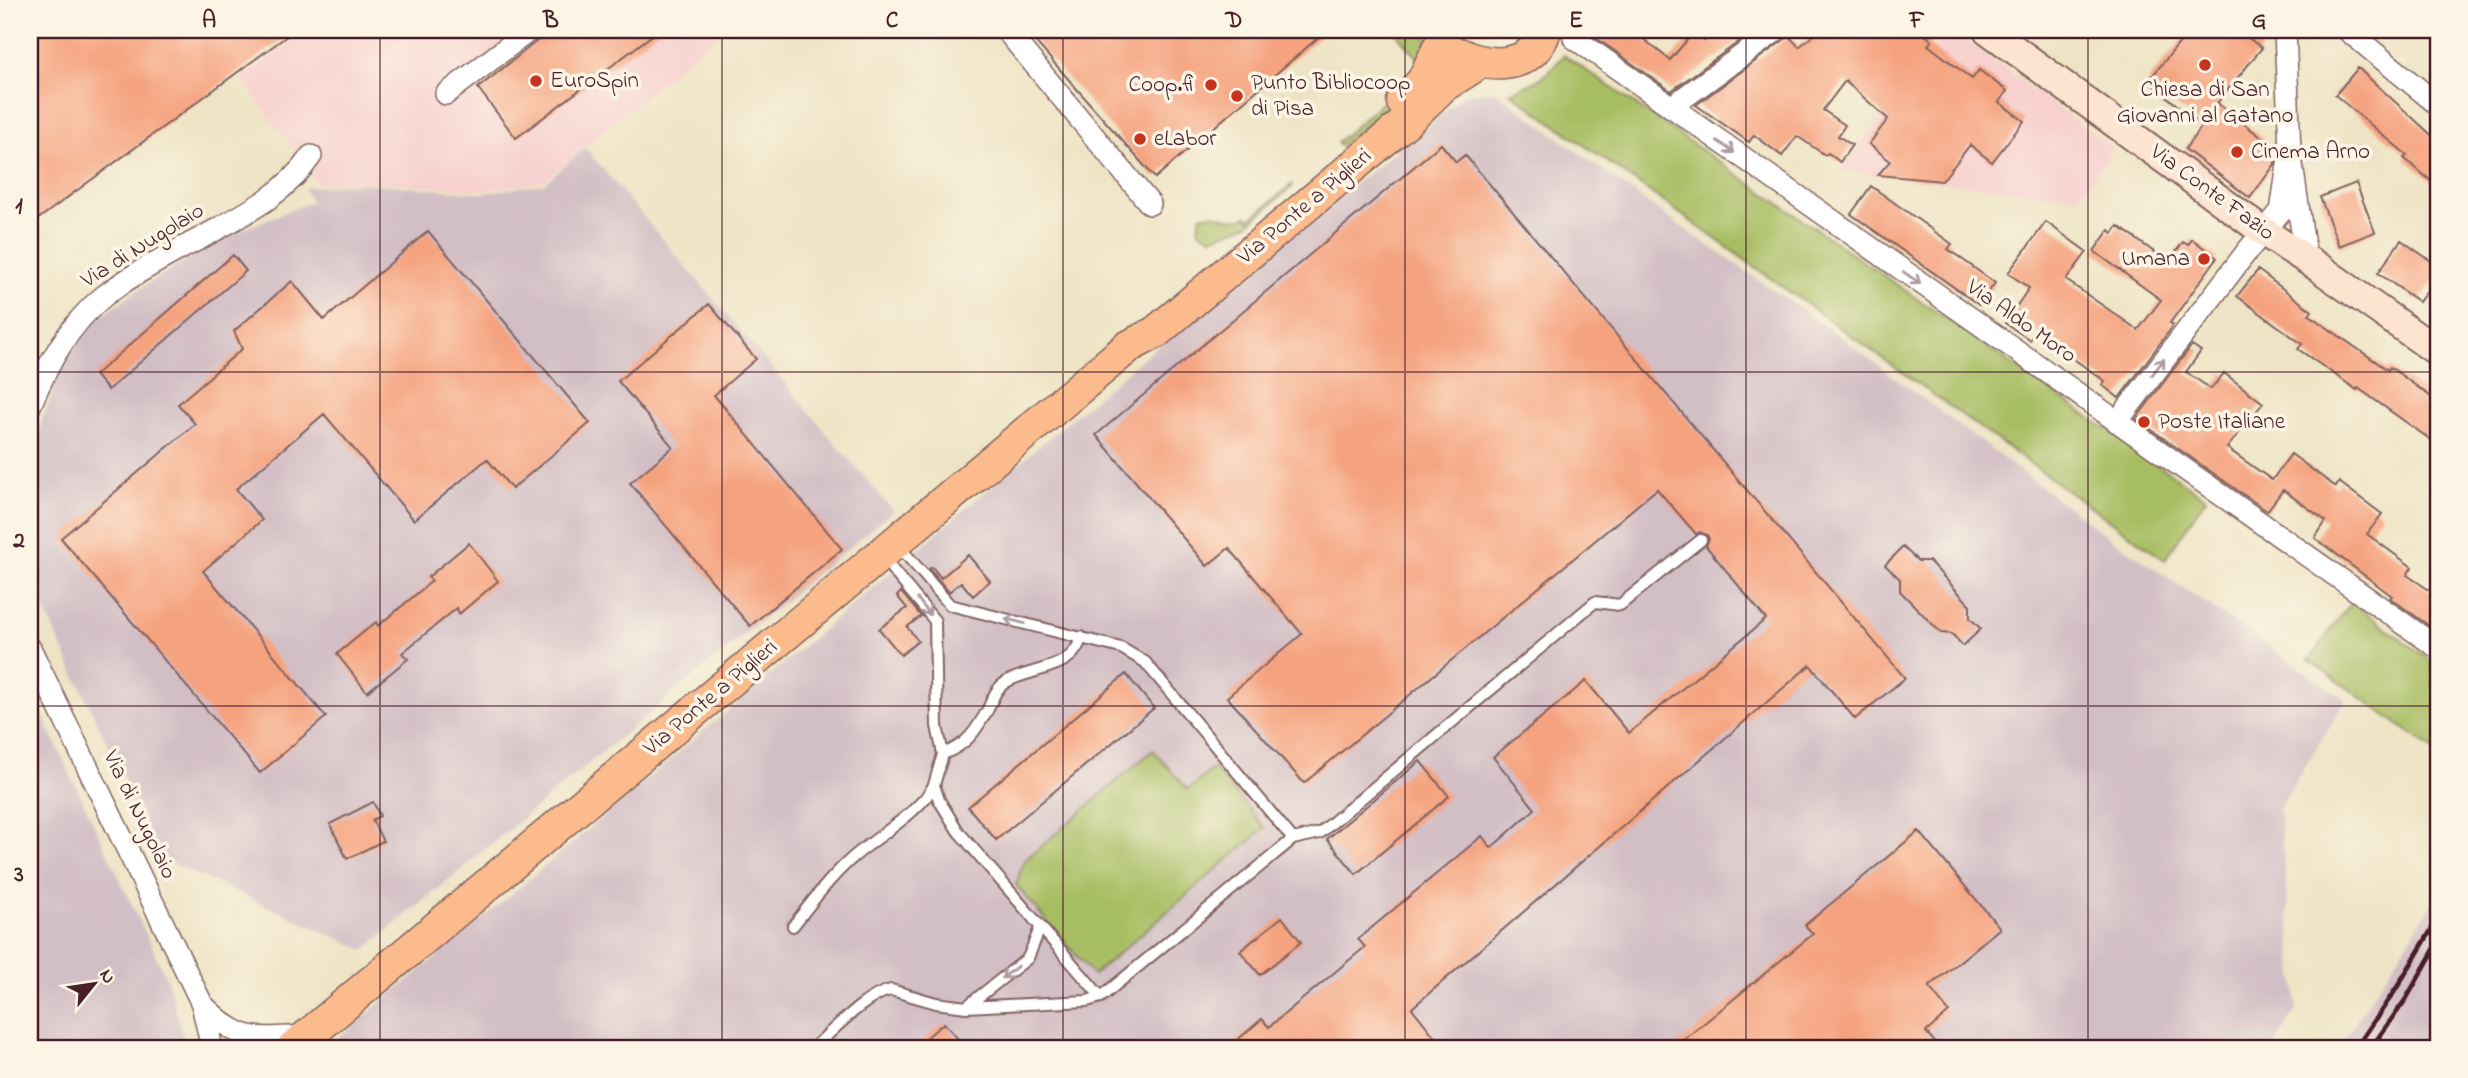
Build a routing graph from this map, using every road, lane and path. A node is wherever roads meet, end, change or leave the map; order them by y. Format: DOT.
graph roads {
  1 [pos="530,30"];
  2 [pos="1777,30"];
  3 [pos="1988,30"];
  4 [pos="2285,30"];
  5 [pos="2347,30"];
  6 [pos="1443,33"];
  7 [pos="1559,34"];
  8 [pos="1018,35"];
  9 [pos="1479,62"];
  10 [pos="446,94"];
  11 [pos="2438,105"];
  12 [pos="1671,107"];
  13 [pos="2290,151"];
  14 [pos="311,156"];
  15 [pos="1150,204"];
  16 [pos="2256,241"];
  17 [pos="2306,258"];
  18 [pos="2436,346"];
  19 [pos="1128,347"];
  20 [pos="30,406"];
  21 [pos="2117,422"];
  22 [pos="1701,541"];
  23 [pos="888,548"];
  24 [pos="1081,637"];
  25 [pos="30,648"];
  26 [pos="2438,648"];
  27 [pos="943,754"];
  28 [pos="934,785"];
  29 [pos="1293,839"];
  30 [pos="793,926"];
  31 [pos="1040,928"];
  32 [pos="1101,997"];
  33 [pos="202,1004"];
  34 [pos="966,1007"];
  35 [pos="301,1042"];
  36 [pos="212,1048"];
  37 [pos="813,1048"];
  1 -- 10 [label="street"];
  2 -- 12 [label="street"];
  3 -- 16 [label="main road, Via Conte Fazio"];
  4 -- 13 [label="street"];
  5 -- 11 [label="street"];
  6 -- 9 [label="main road"];
  6 -- 19 [label="main road, Via Ponte a Piglieri"];
  7 -- 9 [label="main road"];
  7 -- 12 [label="street, Via Aldo Moro"];
  8 -- 15 [label="street"];
  9 -- 19 [label="main road, Via Ponte a Piglieri"];
  12 -- 21 [label="street, Via Aldo Moro, one-way"];
  13 -- 16 [label="street"];
  13 -- 17 [label="street"];
  14 -- 20 [label="street, Via di Nugolaio"];
  16 -- 17 [label="main road, Via Conte Fazio"];
  21 -- 16 [label="street, one-way"];
  17 -- 18 [label="main road, Via Conte Fazio"];
  19 -- 23 [label="main road, Via Ponte a Piglieri"];
  21 -- 26 [label="street, Via Aldo Moro"];
  22 -- 29 [label="lane"];
  24 -- 23 [label="lane, one-way"];
  23 -- 27 [label="lane, one-way"];
  23 -- 35 [label="main road, Via Ponte a Piglieri"];
  24 -- 27 [label="lane"];
  24 -- 29 [label="lane"];
  25 -- 33 [label="street, Via di Nugolaio"];
  27 -- 28 [label="lane"];
  28 -- 30 [label="lane"];
  28 -- 31 [label="lane"];
  29 -- 32 [label="lane"];
  31 -- 32 [label="lane"];
  31 -- 34 [label="lane, one-way"];
  32 -- 34 [label="lane"];
  33 -- 35 [label="street, Via di Nugolaio"];
  33 -- 36 [label="street, Via di Nugolaio"];
  34 -- 37 [label="lane"];
}
